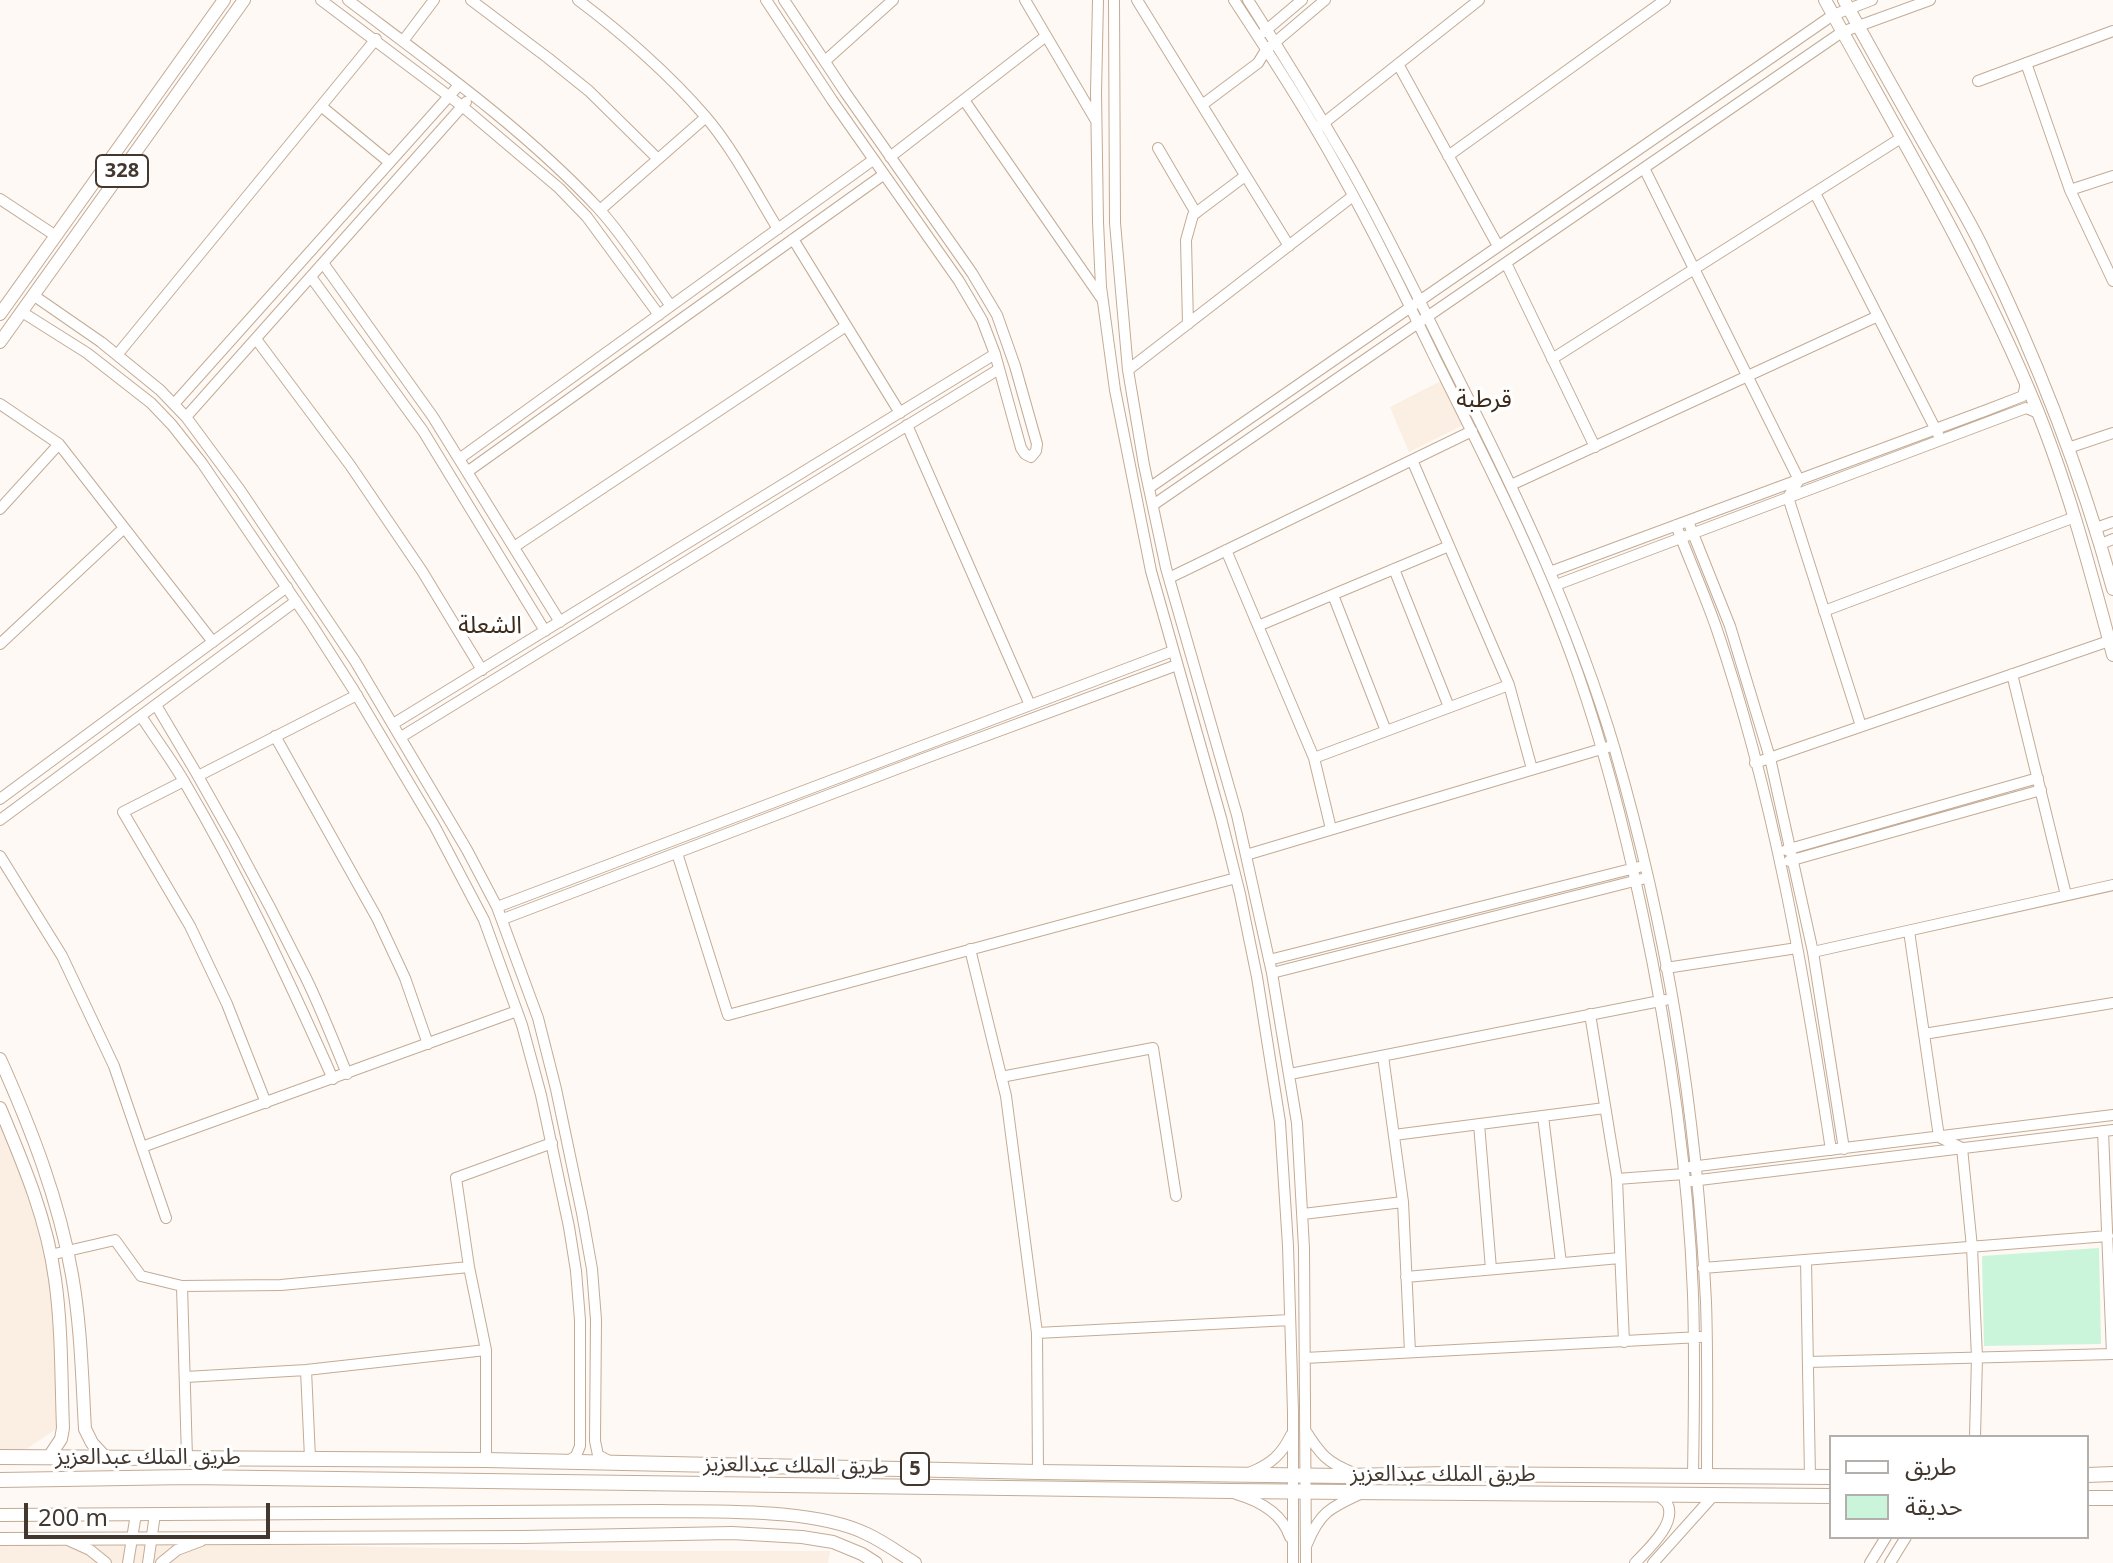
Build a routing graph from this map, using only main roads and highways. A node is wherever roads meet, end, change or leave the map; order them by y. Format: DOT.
graph roads {
  1 [pos="224,0"];
  2 [pos="244,0"];
  3 [pos="1825,0"];
  4 [pos="1846,4"];
  5 [pos="1,309"];
  6 [pos="0,342"];
  7 [pos="2107,542"];
  8 [pos="2113,589"];
  9 [pos="2113,655"];
  10 [pos="0,1059"];
  11 [pos="0,1108"];
  12 [pos="0,1457"];
  13 [pos="49,1457"];
  14 [pos="105,1457"];
  15 [pos="2113,1474"];
  16 [pos="2089,1475"];
  17 [pos="1829,1477"];
  18 [pos="0,1480"];
  19 [pos="1829,1496"];
  20 [pos="2089,1498"];
  21 [pos="2113,1498"];
  22 [pos="0,1515"];
  23 [pos="0,1539"];
  24 [pos="876,1563"];
  25 [pos="915,1563"];
  1 -- 5 [label="main road"];
  2 -- 6 [label="main road, 328"];
  3 -- 9 [label="main road"];
  4 -- 7 [label="main road"];
  7 -- 8 [label="main road"];
  10 -- 14 [label="main road"];
  11 -- 13 [label="main road"];
  12 -- 13 [label="highway, طريق الملك عبدالعزيز / 5"];
  13 -- 14 [label="highway, طريق الملك عبدالعزيز / 5"];
  14 -- 17 [label="highway, طريق الملك عبدالعزيز / 5"];
  15 -- 16 [label="highway"];
  18 -- 19 [label="highway, طريق الملك عبدالعزيز / 5"];
  20 -- 21 [label="highway"];
  22 -- 25 [label="main road"];
  23 -- 24 [label="main road"];
}
